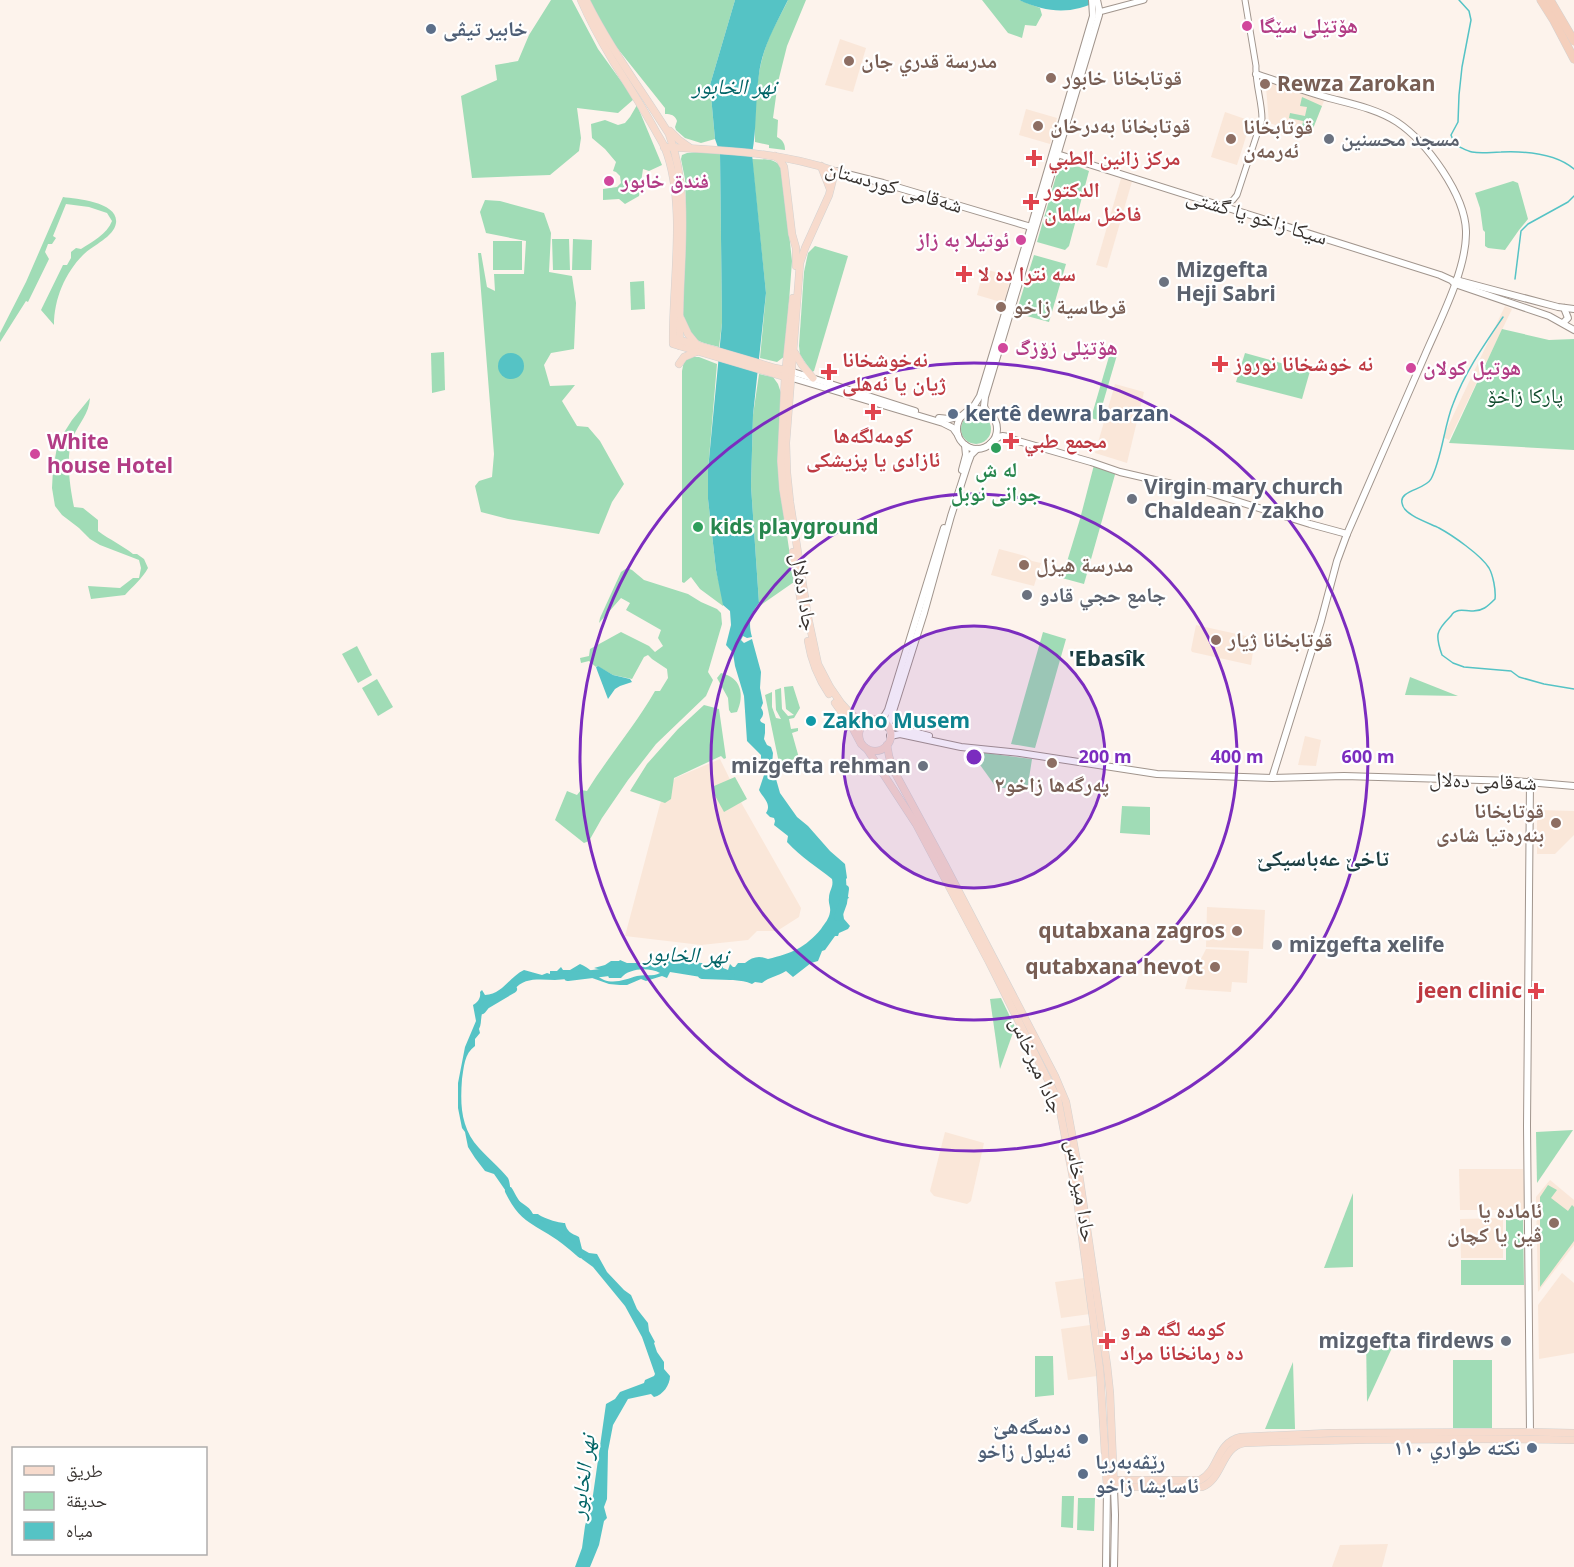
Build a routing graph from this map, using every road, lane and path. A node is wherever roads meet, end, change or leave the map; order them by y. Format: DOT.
graph roads {
  1 [pos="580,0"];
  2 [pos="586,0"];
  3 [pos="1144,0"];
  4 [pos="1245,0"];
  5 [pos="1541,0"];
  6 [pos="1550,0"];
  7 [pos="1096,5"];
  8 [pos="1574,41"];
  9 [pos="1574,59"];
  10 [pos="1256,74"];
  11 [pos="662,123"];
  12 [pos="663,145"];
  13 [pos="674,147"];
  14 [pos="694,148"];
  15 [pos="773,156"];
  16 [pos="1055,156"];
  17 [pos="796,160"];
  18 [pos="821,166"];
  19 [pos="835,171"];
  20 [pos="785,173"];
  21 [pos="830,189"];
  22 [pos="1222,206"];
  23 [pos="1011,221"];
  24 [pos="1031,227"];
  25 [pos="792,234"];
  26 [pos="810,239"];
  27 [pos="1027,240"];
  28 [pos="1455,282"];
  29 [pos="1564,308"];
  30 [pos="1574,309"];
  31 [pos="680,314"];
  32 [pos="1563,323"];
  33 [pos="1574,330"];
  34 [pos="678,341"];
  35 [pos="698,349"];
  36 [pos="791,352"];
  37 [pos="679,364"];
  38 [pos="773,371"];
  39 [pos="789,374"];
  40 [pos="813,378"];
  41 [pos="784,395"];
  42 [pos="972,410"];
  43 [pos="986,411"];
  44 [pos="962,416"];
  45 [pos="996,427"];
  46 [pos="958,435"];
  47 [pos="1011,439"];
  48 [pos="990,444"];
  49 [pos="965,445"];
  50 [pos="977,449"];
  51 [pos="1347,534"];
  52 [pos="880,720"];
  53 [pos="865,723"];
  54 [pos="888,727"];
  55 [pos="890,736"];
  56 [pos="887,745"];
  57 [pos="864,746"];
  58 [pos="961,747"];
  59 [pos="1272,778"];
  60 [pos="1530,781"];
  61 [pos="1574,786"];
  62 [pos="1530,1432"];
  63 [pos="1574,1433"];
  64 [pos="1342,1437"];
  65 [pos="1574,1440"];
  66 [pos="1110,1484"];
  67 [pos="1106,1567"];
  68 [pos="1114,1567"];
  1 -- 12 [label="main road"];
  2 -- 11 [label="main road"];
  3 -- 7 [label="street"];
  4 -- 10 [label="street"];
  5 -- 9 [label="highway"];
  6 -- 8 [label="highway"];
  7 -- 16 [label="main road"];
  10 -- 22 [label="street"];
  10 -- 28 [label="main road"];
  11 -- 13 [label="main road"];
  11 -- 14 [label="main road"];
  12 -- 13 [label="main road, شەقامی کوردستان"];
  12 -- 34 [label="main road"];
  13 -- 14 [label="main road, شەقامی کوردستان"];
  13 -- 31 [label="main road"];
  14 -- 15 [label="main road, شەقامی کوردستان"];
  15 -- 17 [label="main road, شەقامی کوردستان"];
  15 -- 20 [label="main road"];
  16 -- 22 [label="main road, سیکا زاخو یا گشتى"];
  16 -- 24 [label="main road"];
  16 -- 43 [label="main road"];
  17 -- 18 [label="main road, شەقامی کوردستان"];
  17 -- 20 [label="main road"];
  18 -- 19 [label="main road, شەقامی کوردستان"];
  18 -- 21 [label="main road"];
  19 -- 21 [label="main road"];
  19 -- 23 [label="main road, شەقامی کوردستان"];
  20 -- 25 [label="main road"];
  21 -- 26 [label="main road"];
  22 -- 28 [label="main road, سیکا زاخو یا گشتى"];
  23 -- 24 [label="main road, شەقامی کوردستان"];
  23 -- 27 [label="main road"];
  24 -- 27 [label="main road"];
  25 -- 26 [label="main road"];
  25 -- 36 [label="main road"];
  26 -- 36 [label="main road"];
  27 -- 42 [label="main road"];
  28 -- 29 [label="main road, سیکا زاخو یا گشتى"];
  28 -- 32 [label="main road"];
  28 -- 51 [label="main road"];
  29 -- 30 [label="main road, سیکا زاخو یا گشتى"];
  29 -- 32 [label="main road"];
  31 -- 34 [label="main road"];
  31 -- 35 [label="main road"];
  32 -- 33 [label="main road"];
  34 -- 35 [label="main road"];
  35 -- 37 [label="main road"];
  35 -- 38 [label="main road"];
  36 -- 38 [label="main road"];
  36 -- 39 [label="main road"];
  36 -- 40 [label="main road"];
  38 -- 39 [label="main road"];
  38 -- 41 [label="main road"];
  39 -- 40 [label="main road"];
  39 -- 41 [label="main road"];
  39 -- 46 [label="main road"];
  39 -- 53 [label="main road, جادا دەلال"];
  40 -- 44 [label="main road"];
  41 -- 57 [label="main road, جادا دەلال"];
  42 -- 43 [label="main road"];
  42 -- 44 [label="main road"];
  43 -- 45 [label="main road"];
  44 -- 46 [label="main road"];
  45 -- 47 [label="main road"];
  45 -- 48 [label="main road"];
  46 -- 49 [label="main road"];
  47 -- 48 [label="main road"];
  47 -- 51 [label="main road"];
  48 -- 50 [label="main road"];
  49 -- 50 [label="main road"];
  49 -- 52 [label="main road"];
  50 -- 54 [label="main road"];
  51 -- 59 [label="main road"];
  52 -- 53 [label="main road"];
  52 -- 54 [label="main road"];
  53 -- 57 [label="main road"];
  54 -- 55 [label="main road"];
  54 -- 58 [label="main road"];
  55 -- 56 [label="main road"];
  55 -- 58 [label="main road"];
  56 -- 57 [label="main road"];
  56 -- 66 [label="main road, حادا ميرخاس"];
  57 -- 66 [label="main road, جادا ميرخاس"];
  58 -- 59 [label="main road, شەقامی دەلال"];
  59 -- 60 [label="main road, شەقامی دەلال"];
  60 -- 61 [label="main road, شەقامی دەلال"];
  60 -- 62 [label="main road"];
  62 -- 63 [label="main road"];
  62 -- 64 [label="main road"];
  64 -- 65 [label="main road"];
  64 -- 66 [label="main road"];
  66 -- 67 [label="main road"];
  66 -- 68 [label="main road"];
}
